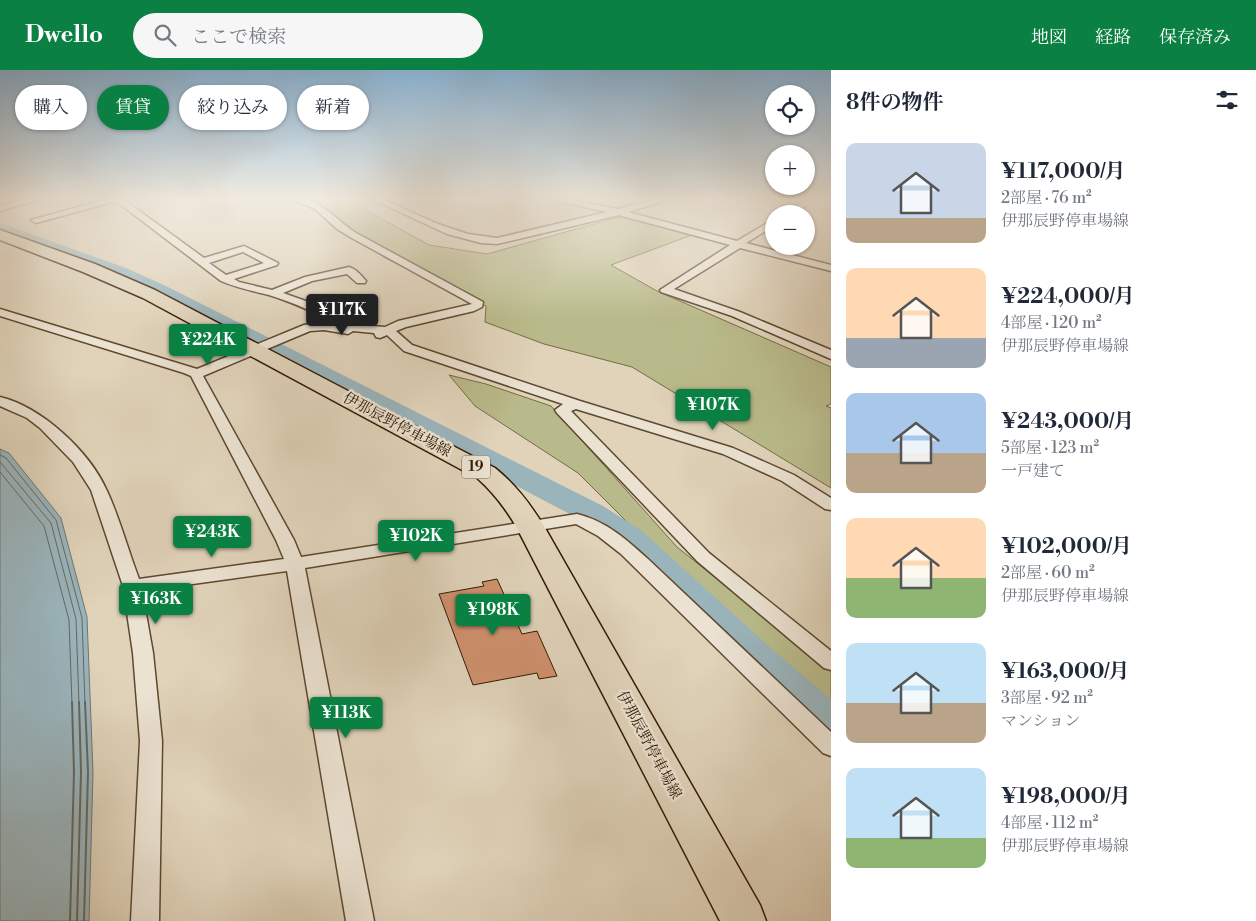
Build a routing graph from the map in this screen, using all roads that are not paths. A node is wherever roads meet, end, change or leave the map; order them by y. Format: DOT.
graph roads {
  1 [pos="10,239"];
  2 [pos="172,239"];
  3 [pos="360,239"];
  4 [pos="478,239"];
  5 [pos="507,239"];
  6 [pos="714,239"];
  7 [pos="746,239"];
  8 [pos="736,245"];
  9 [pos="201,262"];
  10 [pos="831,268"];
  11 [pos="225,279"];
  12 [pos="361,281"];
  13 [pos="273,292"];
  14 [pos="0,312"];
  15 [pos="389,331"];
  16 [pos="831,341"];
  17 [pos="256,350"];
  18 [pos="826,353"];
  19 [pos="196,374"];
  20 [pos="0,400"];
  21 [pos="574,404"];
  22 [pos="831,505"];
  23 [pos="531,528"];
  24 [pos="296,564"];
  25 [pos="132,586"];
  26 [pos="831,662"];
  27 [pos="831,746"];
  28 [pos="145,921"];
  29 [pos="360,921"];
  30 [pos="744,921"];
  1 -- 17 [label="main road, 伊那辰野停車場線 / 19"];
  2 -- 9 [label="street"];
  3 -- 15 [label="street"];
  4 -- 5 [label="street"];
  6 -- 8 [label="street"];
  7 -- 8 [label="street"];
  8 -- 10 [label="street"];
  8 -- 18 [label="street"];
  9 -- 11 [label="street"];
  9 -- 11 [label="street"];
  11 -- 13 [label="street"];
  12 -- 13 [label="street"];
  13 -- 15 [label="street"];
  14 -- 19 [label="street"];
  15 -- 17 [label="street"];
  15 -- 21 [label="street"];
  16 -- 18 [label="street"];
  17 -- 19 [label="street"];
  17 -- 23 [label="main road, 伊那辰野停車場線 / 19"];
  19 -- 24 [label="street"];
  20 -- 25 [label="street"];
  21 -- 22 [label="street"];
  21 -- 26 [label="street"];
  23 -- 24 [label="street"];
  23 -- 27 [label="street"];
  23 -- 30 [label="main road, 伊那辰野停車場線 / 19"];
  24 -- 25 [label="street"];
  24 -- 29 [label="street"];
  25 -- 28 [label="street"];
}
